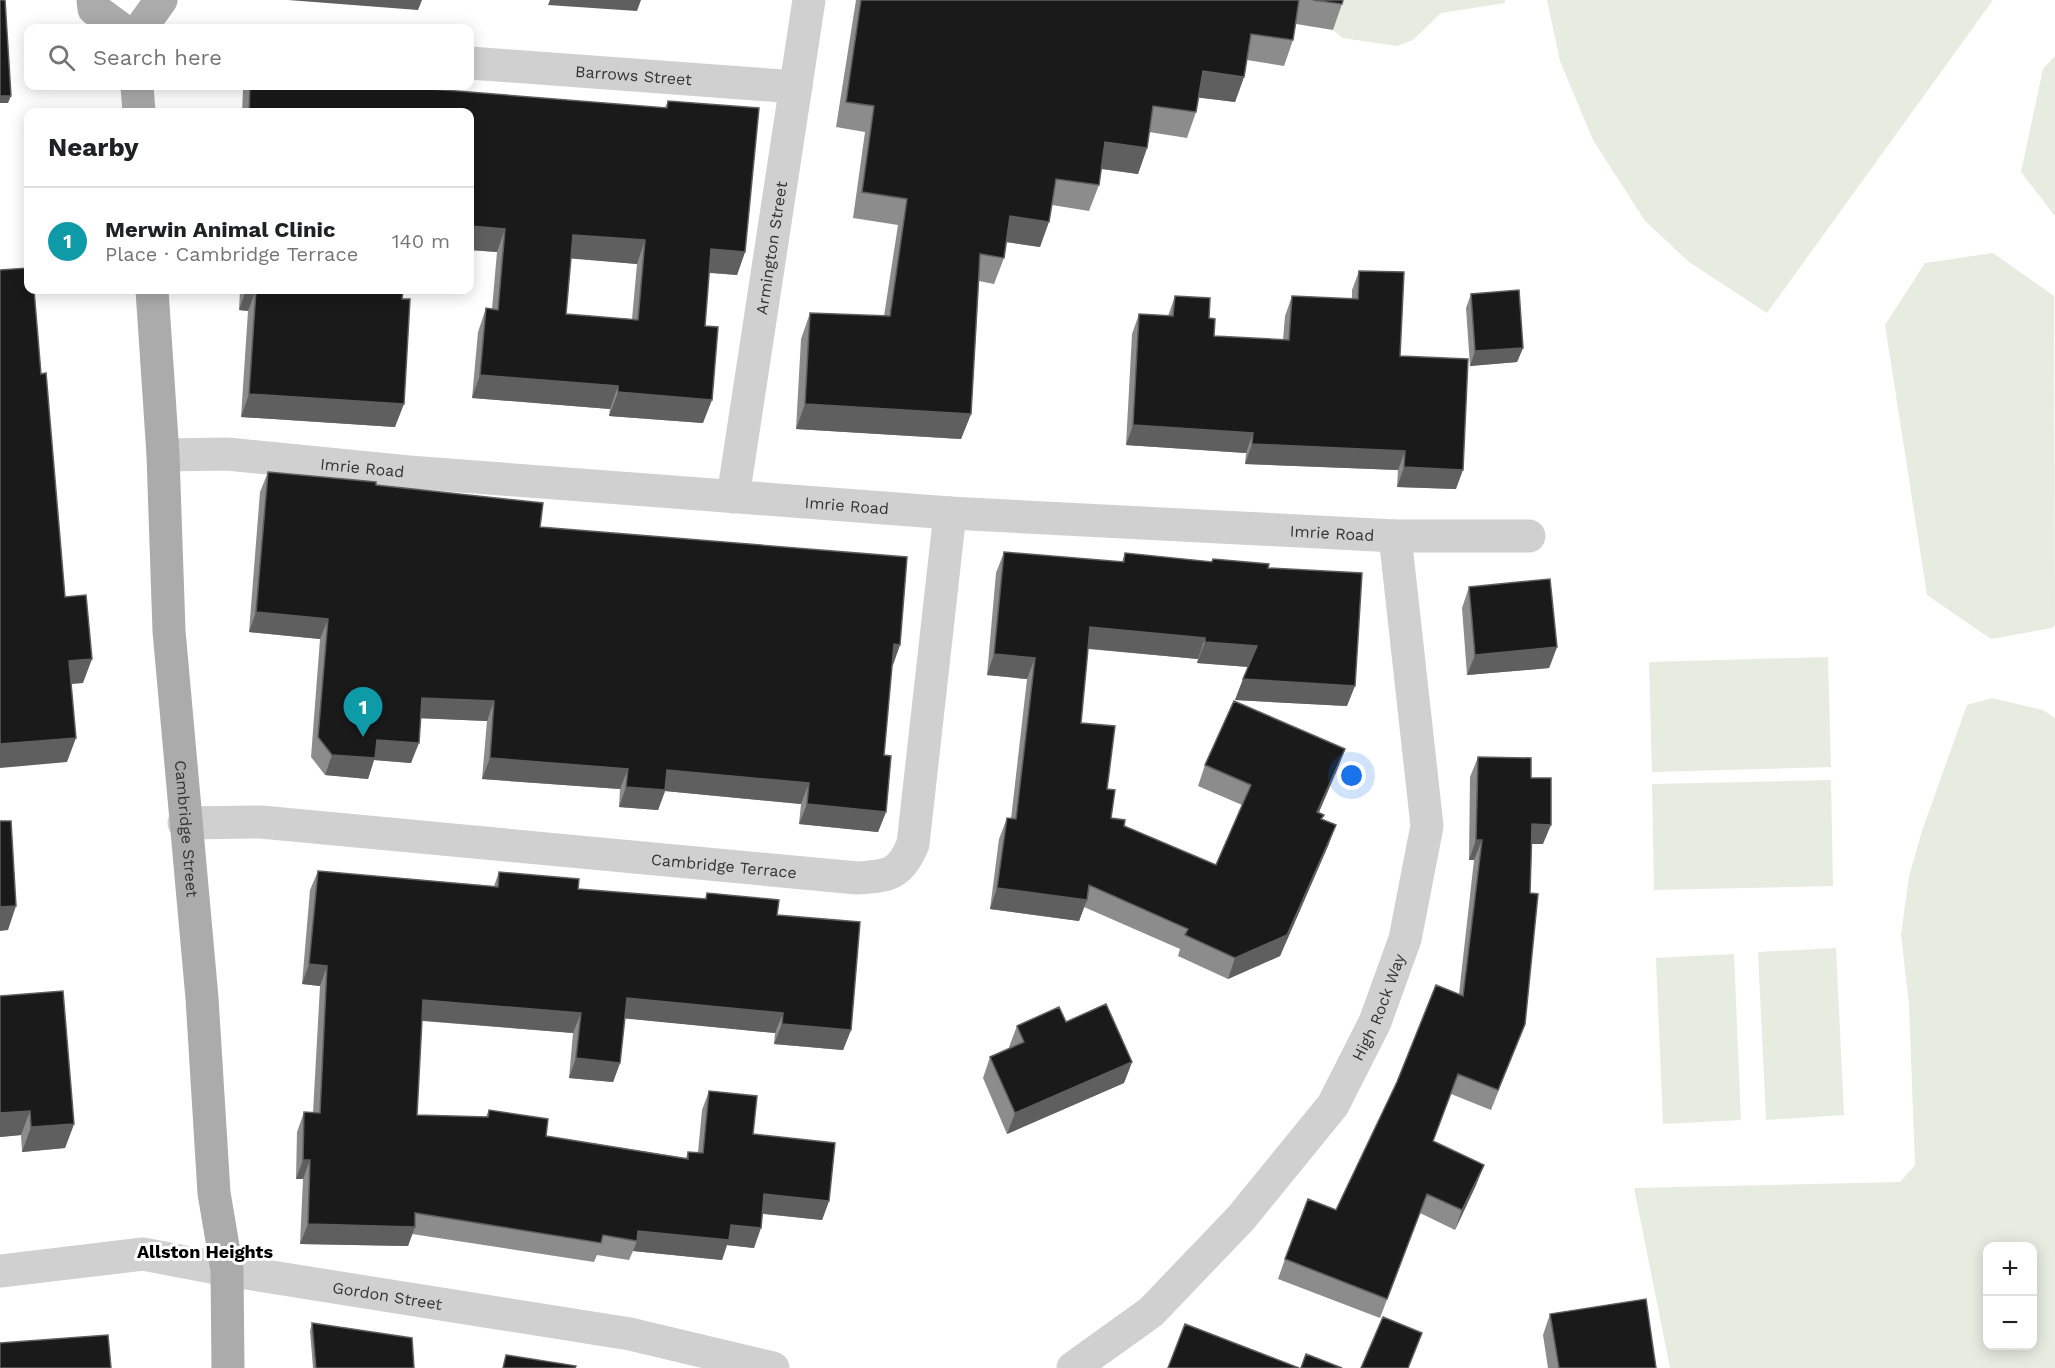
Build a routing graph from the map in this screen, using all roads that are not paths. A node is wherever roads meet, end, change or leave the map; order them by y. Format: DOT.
graph roads {
  1 [pos="93,0"];
  2 [pos="161,0"];
  3 [pos="809,0"];
  4 [pos="115,24"];
  5 [pos="144,24"];
  6 [pos="474,63"];
  7 [pos="795,87"];
  8 [pos="137,90"];
  9 [pos="139,108"];
  10 [pos="152,294"];
  11 [pos="163,455"];
  12 [pos="733,497"];
  13 [pos="950,513"];
  14 [pos="1395,536"];
  15 [pos="1529,536"];
  16 [pos="184,823"];
  17 [pos="227,1270"];
  18 [pos="0,1271"];
  19 [pos="228,1368"];
  20 [pos="773,1368"];
  21 [pos="1073,1368"];
  1 -- 4 [label="main road"];
  2 -- 5 [label="main road"];
  3 -- 7 [label="street, Armington Street"];
  6 -- 7 [label="street, Barrows Street"];
  7 -- 12 [label="street, Armington Street"];
  8 -- 9 [label="main road"];
  10 -- 11 [label="main road, Cambridge Street"];
  11 -- 12 [label="street, Imrie Road"];
  11 -- 16 [label="main road, Cambridge Street"];
  12 -- 13 [label="street, Imrie Road"];
  13 -- 14 [label="street, Imrie Road"];
  13 -- 16 [label="street, Cambridge Terrace"];
  14 -- 15 [label="street, Imrie Road"];
  14 -- 21 [label="street, High Rock Way"];
  16 -- 17 [label="main road, Cambridge Street"];
  17 -- 18 [label="street, Gordon Street"];
  17 -- 19 [label="main road, Cambridge Street"];
  17 -- 20 [label="street, Gordon Street"];
}
